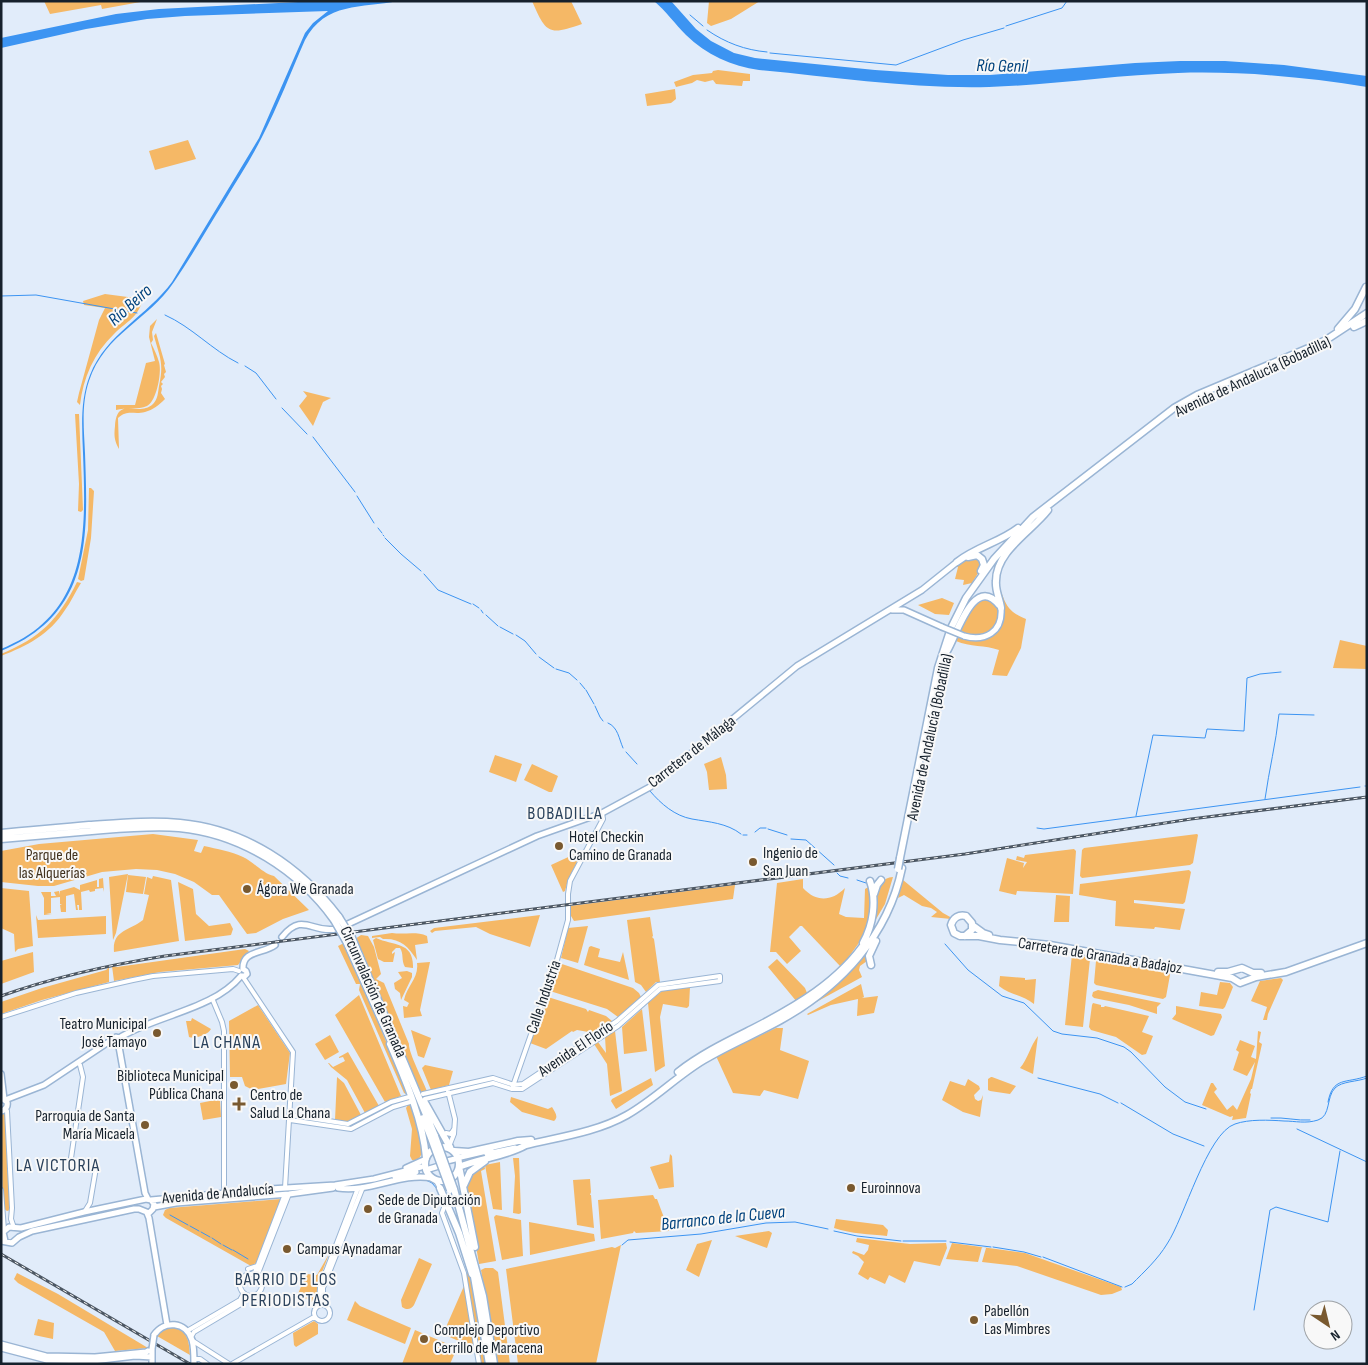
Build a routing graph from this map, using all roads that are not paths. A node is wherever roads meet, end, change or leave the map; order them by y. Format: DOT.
graph roads {
  1 [pos="1367,300"];
  2 [pos="1367,313"];
  3 [pos="1367,320"];
  4 [pos="1326,340"];
  5 [pos="1048,510"];
  6 [pos="1033,518"];
  7 [pos="957,562"];
  8 [pos="966,598"];
  9 [pos="908,599"];
  10 [pos="900,604"];
  11 [pos="1001,608"];
  12 [pos="889,610"];
  13 [pos="906,610"];
  14 [pos="947,651"];
  15 [pos="602,814"];
  16 [pos="1,832"];
  17 [pos="1,841"];
  18 [pos="902,858"];
  19 [pos="899,873"];
  20 [pos="881,880"];
  21 [pos="870,881"];
  22 [pos="873,897"];
  23 [pos="889,910"];
  24 [pos="336,919"];
  25 [pos="348,924"];
  26 [pos="972,925"];
  27 [pos="336,929"];
  28 [pos="965,936"];
  29 [pos="282,937"];
  30 [pos="349,940"];
  31 [pos="1367,941"];
  32 [pos="275,945"];
  33 [pos="860,950"];
  34 [pos="872,965"];
  35 [pos="1236,970"];
  36 [pos="1248,972"];
  37 [pos="242,973"];
  38 [pos="720,978"];
  39 [pos="1234,978"];
  40 [pos="1246,981"];
  41 [pos="212,998"];
  42 [pos="1,1017"];
  43 [pos="752,1032"];
  44 [pos="387,1034"];
  45 [pos="117,1040"];
  46 [pos="402,1058"];
  47 [pos="80,1065"];
  48 [pos="1,1074"];
  49 [pos="513,1087"];
  50 [pos="448,1091"];
  51 [pos="424,1096"];
  52 [pos="395,1101"];
  53 [pos="4,1105"];
  54 [pos="396,1106"];
  55 [pos="431,1114"];
  56 [pos="290,1117"];
  57 [pos="454,1130"];
  58 [pos="446,1133"];
  59 [pos="433,1137"];
  60 [pos="525,1143"];
  61 [pos="456,1158"];
  62 [pos="485,1161"];
  63 [pos="448,1162"];
  64 [pos="427,1163"];
  65 [pos="439,1165"];
  66 [pos="422,1169"];
  67 [pos="434,1179"];
  68 [pos="286,1186"];
  69 [pos="337,1186"];
  70 [pos="463,1186"];
  71 [pos="303,1187"];
  72 [pos="360,1188"];
  73 [pos="440,1188"];
  74 [pos="1,1190"];
  75 [pos="224,1193"];
  76 [pos="287,1194"];
  77 [pos="147,1200"];
  78 [pos="90,1202"];
  79 [pos="94,1210"];
  80 [pos="11,1212"];
  81 [pos="84,1212"];
  82 [pos="149,1212"];
  83 [pos="2,1213"];
  84 [pos="102,1214"];
  85 [pos="15,1228"];
  86 [pos="3,1232"];
  87 [pos="18,1237"];
  88 [pos="3,1240"];
  89 [pos="339,1243"];
  90 [pos="257,1266"];
  91 [pos="248,1269"];
  92 [pos="475,1270"];
  93 [pos="255,1275"];
  94 [pos="246,1294"];
  95 [pos="319,1305"];
  96 [pos="324,1305"];
  97 [pos="314,1317"];
  98 [pos="167,1325"];
  99 [pos="187,1331"];
  100 [pos="192,1339"];
  101 [pos="1,1344"];
  102 [pos="1,1348"];
  103 [pos="152,1349"];
  104 [pos="152,1357"];
  105 [pos="194,1361"];
  106 [pos="237,1363"];
  107 [pos="152,1364"];
  108 [pos="207,1364"];
  109 [pos="230,1364"];
  110 [pos="479,1364"];
  111 [pos="489,1364"];
  112 [pos="494,1364"];
  1 -- 4 [label="highway"];
  2 -- 4 [label="highway, Avenida de Andalucía (Bobadilla)"];
  3 -- 5 [label="highway, Avenida de Andalucía (Bobadilla)"];
  4 -- 6 [label="highway, Avenida de Andalucía (Bobadilla)"];
  5 -- 11 [label="highway"];
  5 -- 14 [label="highway, Avenida de Andalucía (Bobadilla)"];
  6 -- 7 [label="highway"];
  6 -- 8 [label="highway, Avenida de Andalucía (Bobadilla)"];
  7 -- 8 [label="highway"];
  7 -- 9 [label="main road, Carretera de Málaga"];
  8 -- 18 [label="highway, Avenida de Andalucía (Bobadilla)"];
  9 -- 10 [label="main road, Carretera de Málaga"];
  9 -- 13 [label="main road"];
  10 -- 12 [label="main road, Carretera de Málaga"];
  10 -- 13 [label="main road"];
  11 -- 13 [label="main road, bridge"];
  11 -- 14 [label="highway"];
  12 -- 13 [label="main road"];
  12 -- 15 [label="main road, Carretera de Málaga"];
  14 -- 18 [label="highway, Avenida de Andalucía (Bobadilla)"];
  15 -- 25 [label="main road, Carretera de Málaga"];
  15 -- 49 [label="main road, Calle Industria"];
  16 -- 24 [label="highway, Circunvalación de Granada"];
  17 -- 24 [label="highway, Circunvalación de Granada"];
  18 -- 19 [label="highway, Avenida de Andalucía (Bobadilla)"];
  19 -- 23 [label="highway, Avenida de Andalucía (Bobadilla)"];
  19 -- 33 [label="highway, Avenida de Andalucía (Bobadilla)"];
  20 -- 22 [label="highway"];
  21 -- 22 [label="highway"];
  22 -- 33 [label="highway"];
  23 -- 34 [label="highway"];
  23 -- 43 [label="highway, Avenida de Andalucía (Bobadilla)"];
  24 -- 30 [label="highway, Circunvalación de Granada, bridge"];
  26 -- 28 [label="highway"];
  26 -- 28 [label="highway"];
  26 -- 35 [label="highway, Carretera de Granada a Badajoz"];
  27 -- 29 [label="main road"];
  28 -- 39 [label="highway, Carretera de Granada a Badajoz"];
  30 -- 44 [label="highway, Circunvalación de Granada"];
  30 -- 46 [label="highway, Circunvalación de Granada"];
  31 -- 36 [label="highway"];
  31 -- 40 [label="highway"];
  32 -- 37 [label="main road"];
  33 -- 43 [label="highway, Avenida de Andalucía (Bobadilla)"];
  35 -- 36 [label="highway"];
  35 -- 39 [label="highway"];
  36 -- 40 [label="highway"];
  37 -- 41 [label="main road"];
  37 -- 42 [label="main road"];
  37 -- 56 [label="main road"];
  38 -- 49 [label="main road, Avenida El Florío"];
  39 -- 40 [label="highway"];
  41 -- 45 [label="main road"];
  41 -- 75 [label="main road"];
  43 -- 60 [label="highway"];
  44 -- 59 [label="highway, Circunvalación de Granada"];
  44 -- 64 [label="highway"];
  45 -- 47 [label="main road"];
  45 -- 53 [label="main road"];
  45 -- 77 [label="main road"];
  46 -- 55 [label="highway"];
  46 -- 59 [label="highway, Circunvalación de Granada"];
  47 -- 53 [label="main road"];
  47 -- 78 [label="main road"];
  48 -- 53 [label="main road"];
  49 -- 50 [label="main road"];
  50 -- 51 [label="main road"];
  50 -- 57 [label="main road"];
  52 -- 54 [label="main road"];
  52 -- 54 [label="main road"];
  52 -- 56 [label="main road"];
  53 -- 80 [label="main road"];
  54 -- 56 [label="main road"];
  55 -- 58 [label="highway"];
  55 -- 61 [label="highway"];
  56 -- 68 [label="main road"];
  57 -- 58 [label="main road"];
  57 -- 61 [label="main road"];
  59 -- 92 [label="highway, Circunvalación de Granada, bridge"];
  60 -- 61 [label="highway"];
  60 -- 61 [label="highway"];
  61 -- 63 [label="main road"];
  61 -- 64 [label="highway"];
  61 -- 67 [label="highway"];
  61 -- 70 [label="highway"];
  62 -- 70 [label="highway"];
  64 -- 65 [label="main road, Avenida de Andalucía"];
  64 -- 67 [label="highway"];
  64 -- 69 [label="main road, Avenida de Andalucía"];
  66 -- 69 [label="main road, Avenida de Andalucía"];
  67 -- 72 [label="main road, Avenida de Andalucía"];
  67 -- 73 [label="main road"];
  68 -- 71 [label="main road, Avenida de Andalucía"];
  68 -- 75 [label="main road, Avenida de Andalucía"];
  68 -- 76 [label="main road, Avenida de Andalucía"];
  69 -- 71 [label="main road, Avenida de Andalucía"];
  69 -- 72 [label="main road, Avenida de Andalucía"];
  69 -- 76 [label="main road, Avenida de Andalucía"];
  70 -- 92 [label="highway"];
  71 -- 76 [label="main road, Avenida de Andalucía"];
  72 -- 89 [label="main road"];
  73 -- 92 [label="highway"];
  73 -- 110 [label="main road"];
  74 -- 83 [label="main road"];
  75 -- 77 [label="main road, Avenida de Andalucía"];
  76 -- 82 [label="main road, Avenida de Andalucía"];
  76 -- 90 [label="main road"];
  76 -- 93 [label="main road"];
  77 -- 79 [label="main road, Avenida de Andalucía"];
  77 -- 82 [label="main road"];
  77 -- 82 [label="main road"];
  78 -- 79 [label="main road"];
  78 -- 81 [label="main road"];
  79 -- 81 [label="main road, Avenida de Andalucía"];
  79 -- 84 [label="main road"];
  80 -- 83 [label="main road"];
  80 -- 85 [label="main road"];
  81 -- 85 [label="main road, Avenida de Andalucía"];
  82 -- 84 [label="main road, Avenida de Andalucía"];
  82 -- 98 [label="main road"];
  83 -- 86 [label="main road"];
  84 -- 87 [label="main road, Avenida de Andalucía"];
  85 -- 86 [label="main road"];
  85 -- 87 [label="main road"];
  86 -- 88 [label="main road"];
  87 -- 88 [label="main road"];
  89 -- 95 [label="main road"];
  89 -- 96 [label="main road"];
  90 -- 91 [label="main road"];
  90 -- 93 [label="main road"];
  92 -- 111 [label="highway, Circunvalación de Granada"];
  92 -- 112 [label="highway, Circunvalación de Granada"];
  93 -- 94 [label="main road"];
  93 -- 94 [label="main road"];
  94 -- 99 [label="main road"];
  94 -- 100 [label="main road"];
  95 -- 96 [label="main road"];
  95 -- 97 [label="main road"];
  96 -- 97 [label="main road"];
  97 -- 106 [label="main road"];
  98 -- 99 [label="main road"];
  98 -- 103 [label="main road, bridge"];
  99 -- 100 [label="main road"];
  100 -- 105 [label="main road"];
  100 -- 109 [label="main road"];
  101 -- 103 [label="main road"];
  102 -- 104 [label="main road"];
  103 -- 104 [label="main road"];
  104 -- 107 [label="main road"];
  105 -- 108 [label="main road"];
  106 -- 109 [label="main road"];
}
